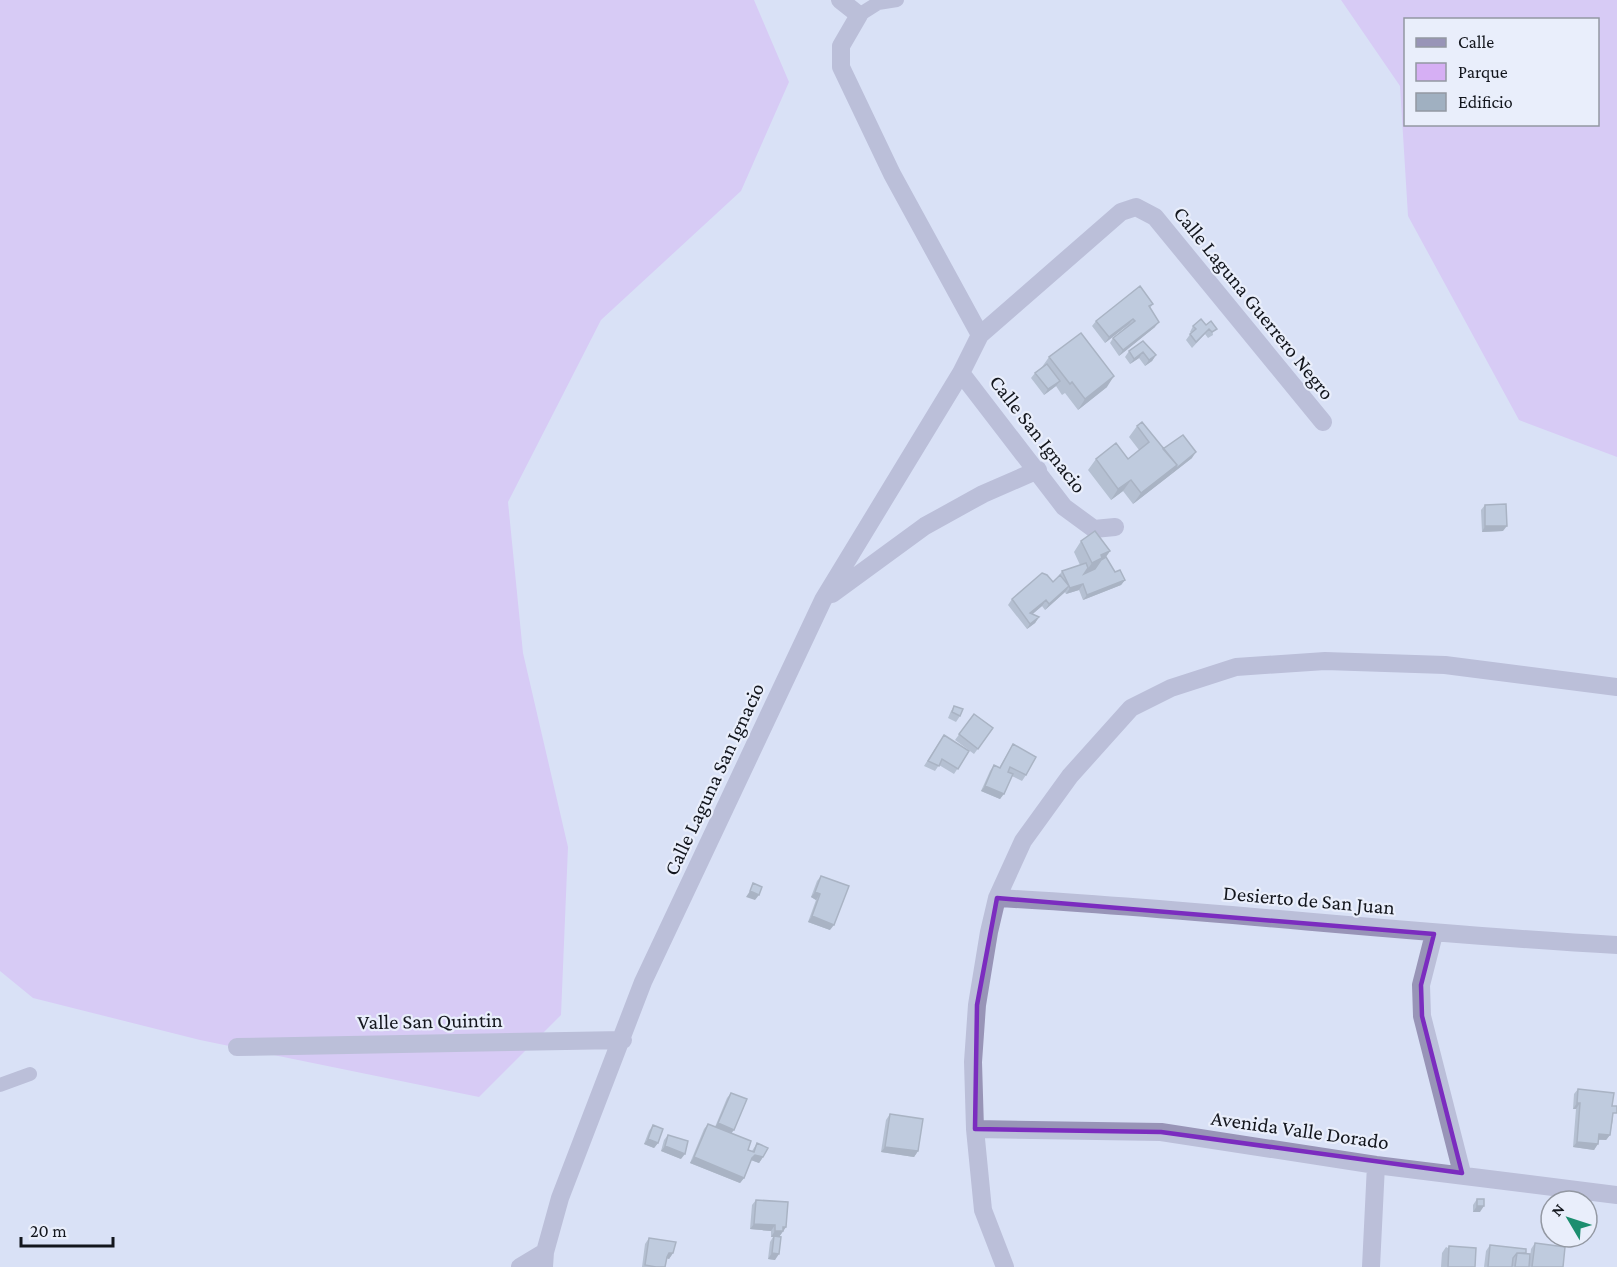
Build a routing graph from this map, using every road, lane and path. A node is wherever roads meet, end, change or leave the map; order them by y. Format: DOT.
graph roads {
  1 [pos="840,0"];
  2 [pos="897,0"];
  3 [pos="859,15"];
  4 [pos="980,335"];
  5 [pos="961,373"];
  6 [pos="1323,422"];
  7 [pos="1038,470"];
  8 [pos="1115,527"];
  9 [pos="824,600"];
  10 [pos="1617,687"];
  11 [pos="996,898"];
  12 [pos="1434,934"];
  13 [pos="1617,945"];
  14 [pos="623,1040"];
  15 [pos="237,1047"];
  16 [pos="30,1074"];
  17 [pos="0,1085"];
  18 [pos="975,1129"];
  19 [pos="1376,1165"];
  20 [pos="1462,1173"];
  21 [pos="1617,1195"];
  22 [pos="545,1259"];
  23 [pos="520,1267"];
  24 [pos="1005,1267"];
  25 [pos="1371,1267"];
  1 -- 3 [label="street"];
  2 -- 3 [label="lane"];
  3 -- 4 [label="street"];
  4 -- 5 [label="street, Calle Laguna San Ignacio"];
  4 -- 6 [label="street, Calle Laguna Guerrero Negro"];
  5 -- 7 [label="street, Calle San Ignacio"];
  5 -- 9 [label="street, Calle Laguna San Ignacio"];
  7 -- 8 [label="street, Calle San Ignacio"];
  7 -- 9 [label="street"];
  9 -- 14 [label="street, Calle Laguna San Ignacio"];
  10 -- 11 [label="street"];
  11 -- 12 [label="street, Desierto de San Juan"];
  11 -- 18 [label="street"];
  12 -- 13 [label="street, Desierto de San Juan"];
  12 -- 20 [label="street"];
  14 -- 15 [label="street, Valle San Quintin"];
  14 -- 22 [label="street, Calle Laguna San Ignacio"];
  16 -- 17 [label="lane"];
  18 -- 19 [label="street, Avenida Valle Dorado"];
  18 -- 24 [label="street"];
  19 -- 20 [label="street, Avenida Valle Dorado"];
  19 -- 25 [label="street"];
  20 -- 21 [label="street, Avenida Valle Dorado"];
  22 -- 23 [label="street"];
}
